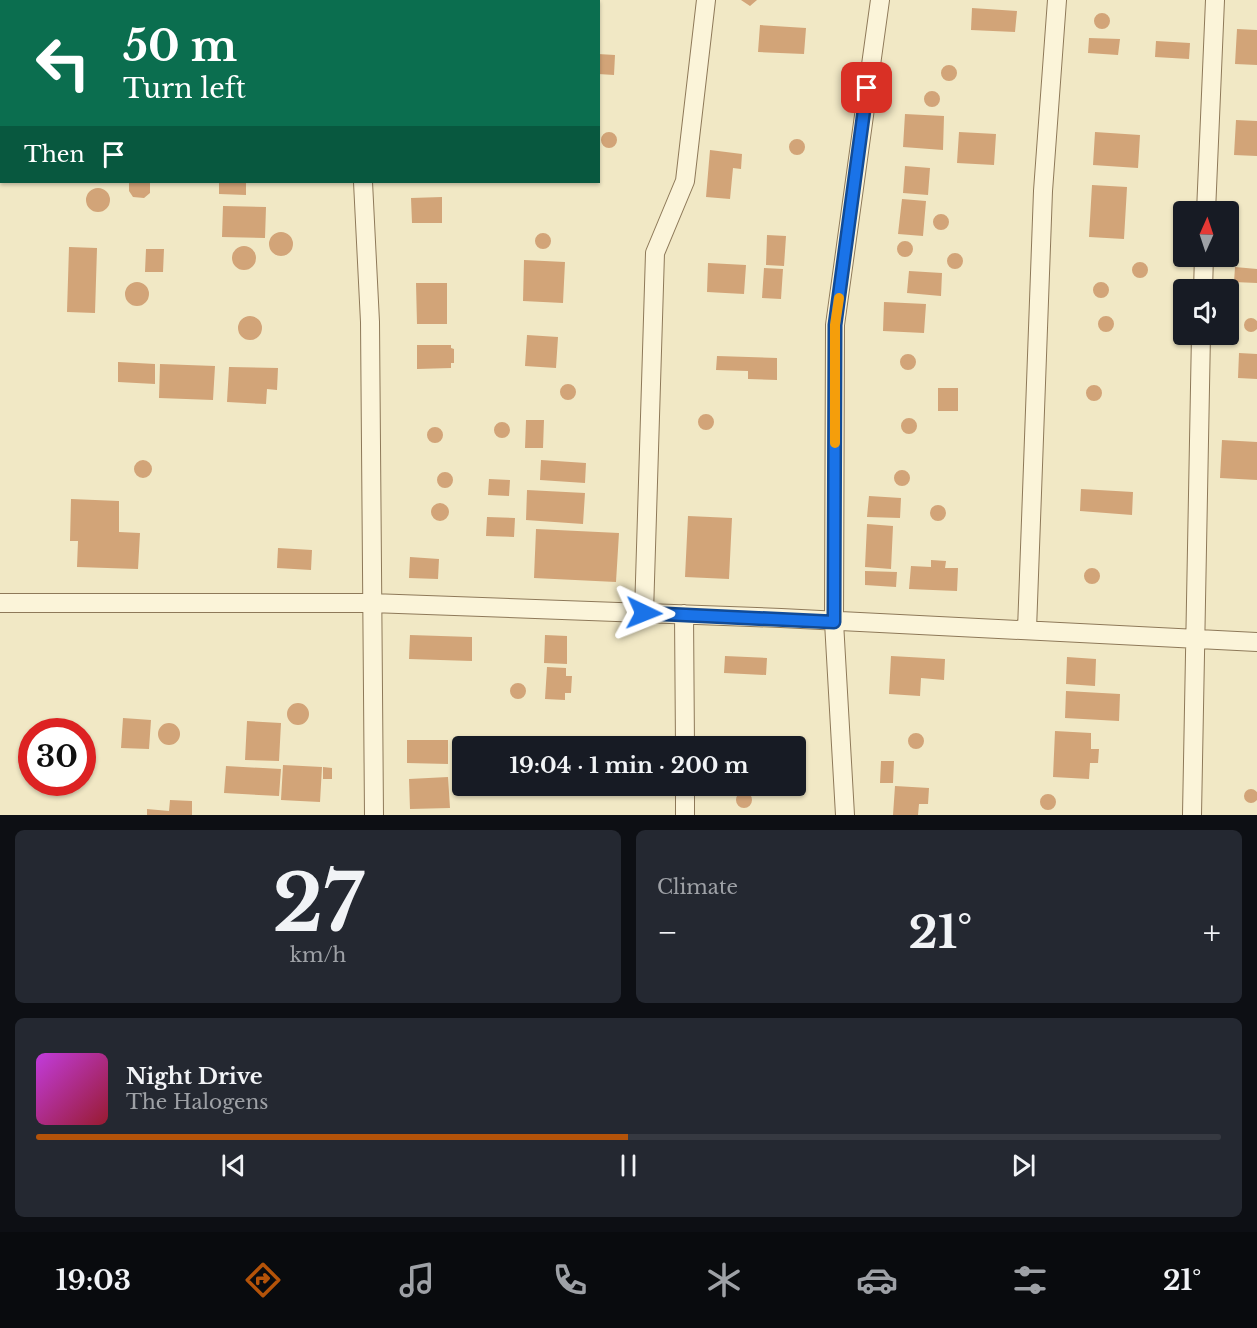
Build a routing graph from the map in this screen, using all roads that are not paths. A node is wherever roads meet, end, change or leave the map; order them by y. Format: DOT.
graph roads {
  1 [pos="706,0"];
  2 [pos="880,0"];
  3 [pos="1057,0"];
  4 [pos="1215,0"];
  5 [pos="363,183"];
  6 [pos="1206,201"];
  7 [pos="1201,345"];
  8 [pos="0,603"];
  9 [pos="371,603"];
  10 [pos="644,613"];
  11 [pos="684,614"];
  12 [pos="834,622"];
  13 [pos="1027,630"];
  14 [pos="1193,640"];
  15 [pos="1257,642"];
  16 [pos="685,736"];
  17 [pos="685,796"];
  18 [pos="375,815"];
  19 [pos="685,815"];
  20 [pos="845,815"];
  21 [pos="1192,815"];
  1 -- 10 [label="street"];
  2 -- 12 [label="street"];
  3 -- 13 [label="street"];
  4 -- 6 [label="street"];
  5 -- 9 [label="street"];
  7 -- 14 [label="street"];
  8 -- 9 [label="street"];
  9 -- 10 [label="street"];
  9 -- 18 [label="street"];
  10 -- 11 [label="street"];
  11 -- 12 [label="street"];
  11 -- 16 [label="street"];
  12 -- 13 [label="street"];
  12 -- 20 [label="street"];
  13 -- 14 [label="street"];
  14 -- 15 [label="street"];
  14 -- 21 [label="street"];
  17 -- 19 [label="street"];
}
